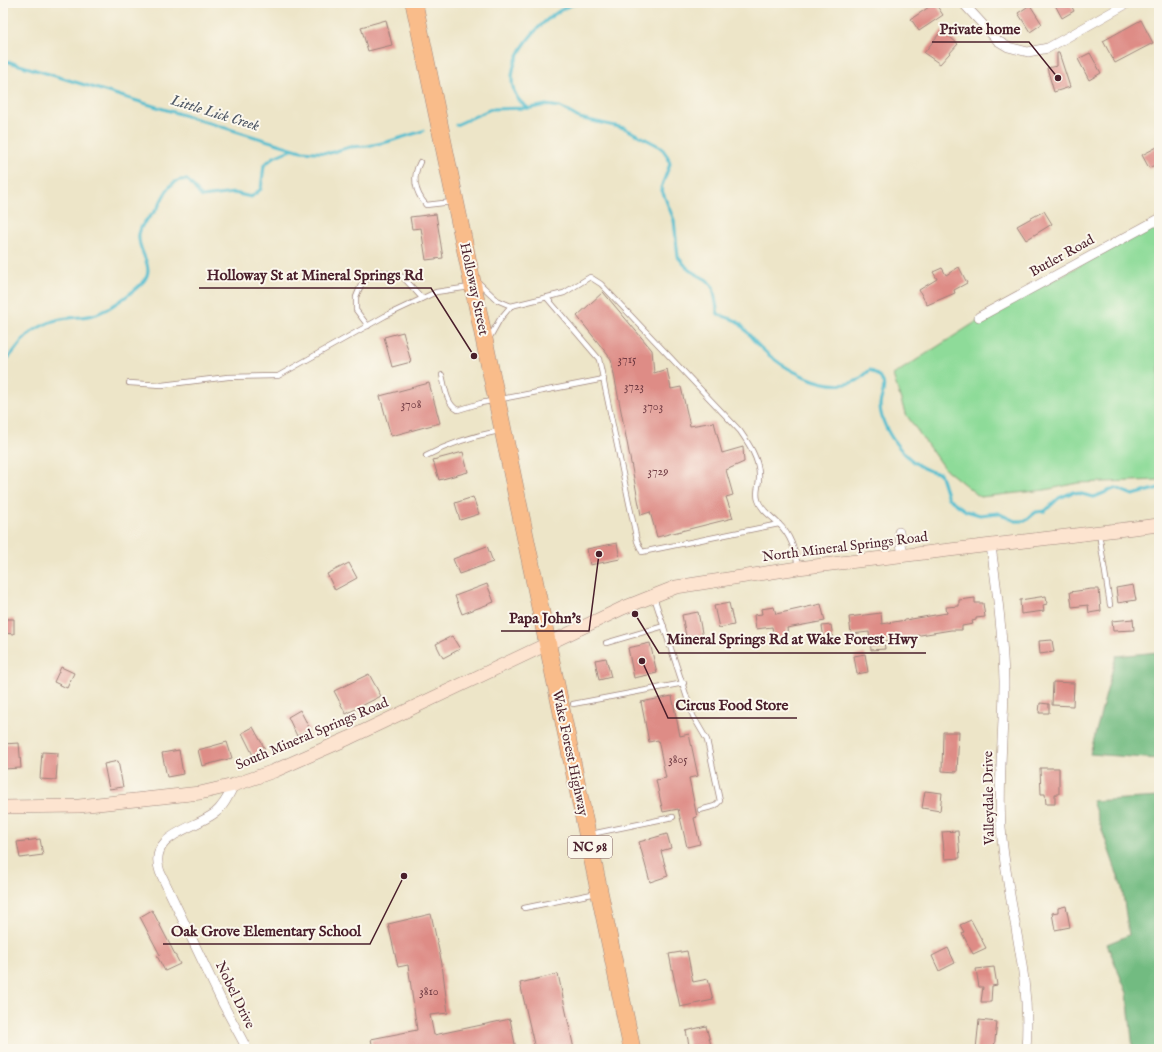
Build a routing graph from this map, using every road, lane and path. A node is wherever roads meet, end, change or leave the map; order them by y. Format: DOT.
graph roads {
  1 [pos="414,3"];
  2 [pos="963,3"];
  3 [pos="1128,3"];
  4 [pos="420,162"];
  5 [pos="456,202"];
  6 [pos="1159,219"];
  7 [pos="472,279"];
  8 [pos="422,298"];
  9 [pos="547,298"];
  10 [pos="511,306"];
  11 [pos="979,317"];
  12 [pos="368,326"];
  13 [pos="486,350"];
  14 [pos="442,375"];
  15 [pos="604,379"];
  16 [pos="129,384"];
  17 [pos="497,400"];
  18 [pos="503,430"];
  19 [pos="426,456"];
  20 [pos="779,524"];
  21 [pos="1159,525"];
  22 [pos="899,532"];
  23 [pos="1099,533"];
  24 [pos="992,546"];
  25 [pos="903,555"];
  26 [pos="798,568"];
  27 [pos="654,595"];
  28 [pos="1110,605"];
  29 [pos="664,626"];
  30 [pos="606,643"];
  31 [pos="548,645"];
  32 [pos="684,683"];
  33 [pos="573,704"];
  34 [pos="234,785"];
  35 [pos="3,807"];
  36 [pos="700,810"];
  37 [pos="673,817"];
  38 [pos="587,835"];
  39 [pos="599,892"];
  40 [pos="524,908"];
  41 [pos="247,1049"];
  42 [pos="632,1049"];
  43 [pos="1026,1049"];
  1 -- 5 [label="highway, Holloway Street / NC 98"];
  2 -- 3 [label="street"];
  4 -- 5 [label="lane"];
  5 -- 7 [label="highway, Holloway Street / NC 98"];
  6 -- 11 [label="street, Butler Road"];
  7 -- 8 [label="lane"];
  7 -- 10 [label="lane"];
  7 -- 13 [label="highway, Holloway Street / NC 98"];
  8 -- 12 [label="lane"];
  8 -- 12 [label="lane"];
  9 -- 10 [label="lane"];
  9 -- 15 [label="lane"];
  9 -- 20 [label="lane"];
  10 -- 13 [label="lane"];
  12 -- 16 [label="lane"];
  13 -- 17 [label="highway, Holloway Street / NC 98"];
  14 -- 17 [label="lane"];
  15 -- 17 [label="lane"];
  15 -- 20 [label="lane"];
  17 -- 18 [label="highway, Holloway Street / NC 98"];
  18 -- 19 [label="lane"];
  18 -- 31 [label="highway, Holloway Street / NC 98"];
  20 -- 26 [label="lane"];
  21 -- 23 [label="street, North Mineral Springs Road"];
  22 -- 25 [label="street"];
  23 -- 24 [label="street, North Mineral Springs Road"];
  23 -- 28 [label="lane"];
  24 -- 25 [label="street, North Mineral Springs Road"];
  24 -- 43 [label="street, Valleydale Drive"];
  25 -- 26 [label="street, North Mineral Springs Road"];
  26 -- 27 [label="street, North Mineral Springs Road"];
  27 -- 29 [label="lane"];
  27 -- 31 [label="street, North Mineral Springs Road"];
  29 -- 30 [label="lane"];
  29 -- 32 [label="lane"];
  31 -- 34 [label="street, South Mineral Springs Road"];
  31 -- 38 [label="highway, Wake Forest Highway / NC 98"];
  32 -- 33 [label="lane"];
  32 -- 36 [label="lane"];
  34 -- 35 [label="street, South Mineral Springs Road"];
  34 -- 41 [label="street, Nobel Drive"];
  37 -- 38 [label="lane"];
  38 -- 39 [label="highway, Wake Forest Highway / NC 98"];
  39 -- 40 [label="lane"];
  39 -- 42 [label="highway, Wake Forest Highway / NC 98"];
}
